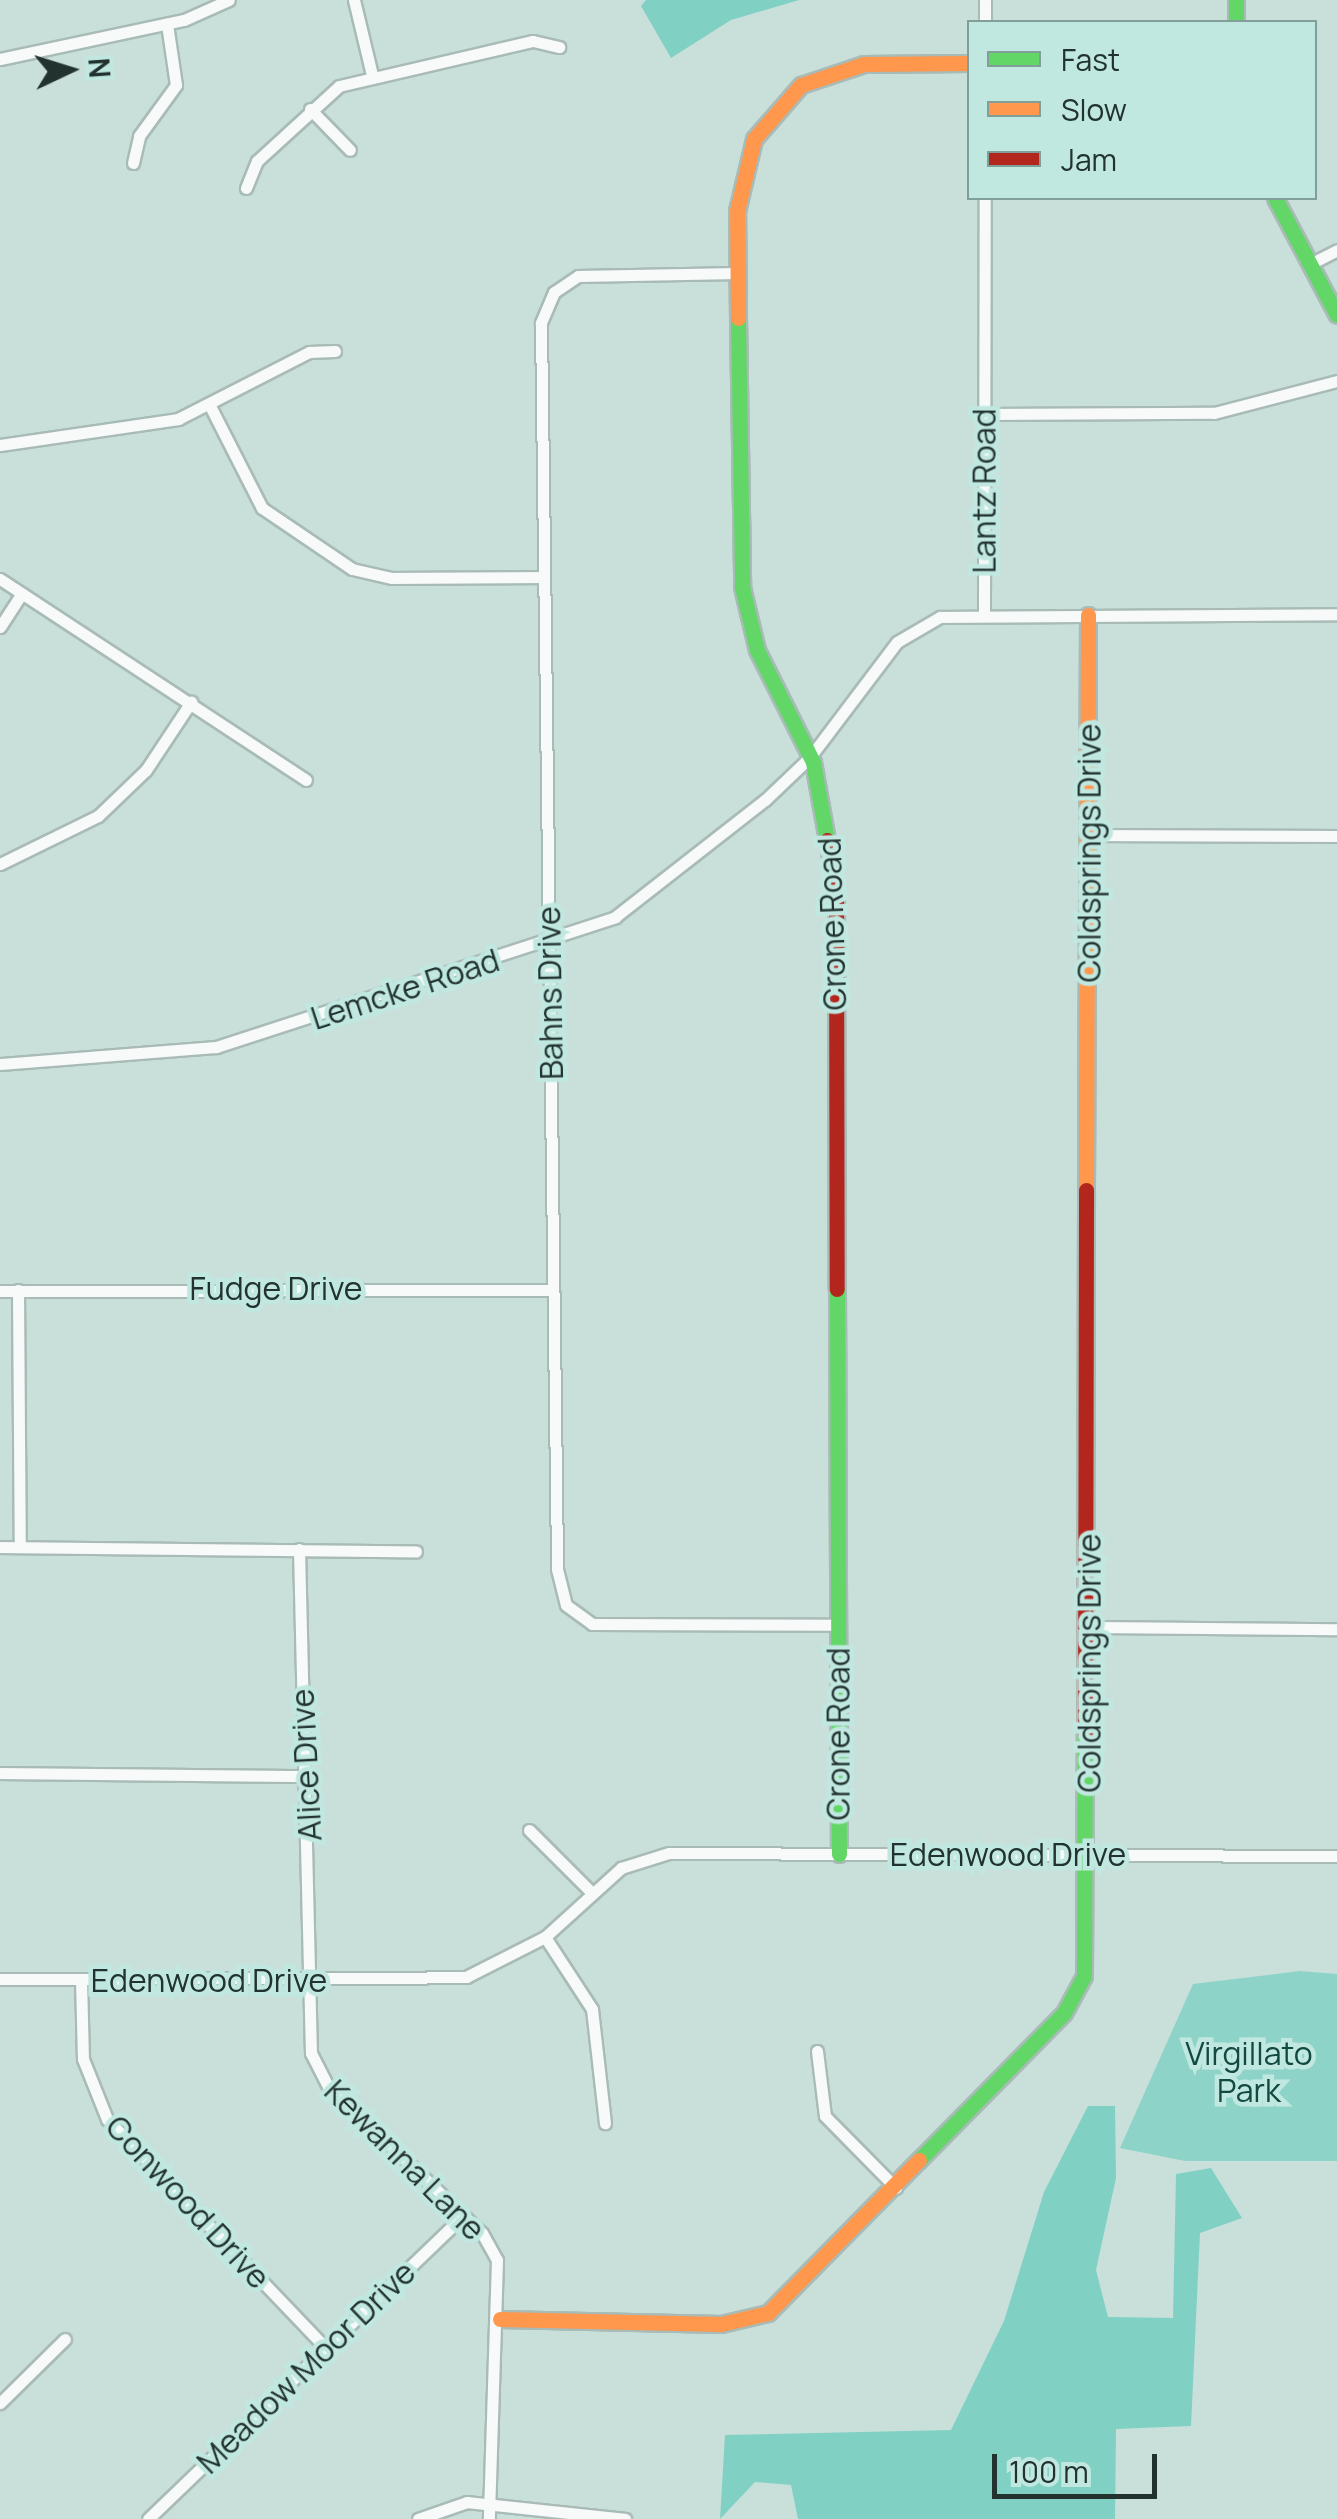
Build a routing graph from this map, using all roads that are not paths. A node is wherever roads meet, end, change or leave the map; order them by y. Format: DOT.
graph roads {
  1 [pos="229,0"];
  2 [pos="354,0"];
  3 [pos="167,24"];
  4 [pos="559,47"];
  5 [pos="0,59"];
  6 [pos="967,63"];
  7 [pos="372,75"];
  8 [pos="310,109"];
  9 [pos="350,150"];
  10 [pos="133,163"];
  11 [pos="246,188"];
  12 [pos="985,200"];
  13 [pos="1275,200"];
  14 [pos="1337,250"];
  15 [pos="1310,264"];
  16 [pos="738,273"];
  17 [pos="1337,315"];
  18 [pos="335,350"];
  19 [pos="1337,381"];
  20 [pos="210,406"];
  21 [pos="985,414"];
  22 [pos="0,445"];
  23 [pos="544,577"];
  24 [pos="0,579"];
  25 [pos="22,593"];
  26 [pos="984,612"];
  27 [pos="1337,614"];
  28 [pos="1088,616"];
  29 [pos="0,627"];
  30 [pos="191,702"];
  31 [pos="810,757"];
  32 [pos="306,780"];
  33 [pos="1089,835"];
  34 [pos="1337,836"];
  35 [pos="0,864"];
  36 [pos="549,942"];
  37 [pos="0,1064"];
  38 [pos="18,1290"];
  39 [pos="552,1290"];
  40 [pos="0,1291"];
  41 [pos="0,1547"];
  42 [pos="20,1548"];
  43 [pos="300,1549"];
  44 [pos="416,1550"];
  45 [pos="838,1625"];
  46 [pos="1090,1627"];
  47 [pos="1337,1629"];
  48 [pos="0,1773"];
  49 [pos="310,1776"];
  50 [pos="530,1830"];
  51 [pos="838,1854"];
  52 [pos="1087,1855"];
  53 [pos="1337,1856"];
  54 [pos="591,1892"];
  55 [pos="545,1937"];
  56 [pos="0,1978"];
  57 [pos="81,1979"];
  58 [pos="310,1981"];
  59 [pos="817,2051"];
  60 [pos="605,2123"];
  61 [pos="896,2188"];
  62 [pos="464,2216"];
  63 [pos="500,2320"];
  64 [pos="65,2339"];
  65 [pos="326,2348"];
  66 [pos="0,2402"];
  67 [pos="490,2502"];
  68 [pos="148,2519"];
  69 [pos="418,2519"];
  70 [pos="489,2519"];
  71 [pos="625,2519"];
  1 -- 3 [label="street"];
  2 -- 7 [label="street"];
  3 -- 5 [label="street"];
  3 -- 10 [label="street"];
  4 -- 7 [label="street"];
  6 -- 16 [label="street, Crone Road"];
  7 -- 8 [label="street"];
  8 -- 9 [label="street"];
  8 -- 11 [label="street"];
  12 -- 21 [label="street, Lantz Road"];
  13 -- 15 [label="street"];
  14 -- 15 [label="street"];
  15 -- 17 [label="street"];
  16 -- 23 [label="street, Bahns Drive"];
  16 -- 31 [label="street, Crone Road"];
  18 -- 20 [label="street"];
  19 -- 21 [label="street"];
  20 -- 22 [label="street"];
  20 -- 23 [label="street"];
  21 -- 26 [label="street, Lantz Road"];
  23 -- 36 [label="street, Bahns Drive"];
  24 -- 25 [label="street"];
  25 -- 29 [label="street"];
  25 -- 30 [label="street"];
  26 -- 28 [label="street, Lantz Road"];
  26 -- 31 [label="street, Lemcke Road"];
  27 -- 28 [label="street, Lantz Road"];
  28 -- 33 [label="street, Coldsprings Drive"];
  30 -- 32 [label="street"];
  30 -- 35 [label="street"];
  31 -- 36 [label="street, Lemcke Road"];
  31 -- 45 [label="street, Crone Road"];
  33 -- 34 [label="street"];
  33 -- 46 [label="street, Coldsprings Drive"];
  36 -- 37 [label="street, Lemcke Road"];
  36 -- 39 [label="street, Bahns Drive"];
  38 -- 39 [label="street, Fudge Drive"];
  38 -- 40 [label="street, Fudge Drive"];
  38 -- 42 [label="street"];
  39 -- 45 [label="street, Bahns Drive"];
  41 -- 42 [label="street"];
  42 -- 43 [label="street"];
  43 -- 44 [label="street"];
  43 -- 49 [label="street, Alice Drive"];
  45 -- 51 [label="street, Crone Road"];
  46 -- 47 [label="street"];
  46 -- 52 [label="street, Coldsprings Drive"];
  48 -- 49 [label="street"];
  49 -- 58 [label="street, Alice Drive"];
  50 -- 54 [label="street"];
  51 -- 52 [label="street, Edenwood Drive"];
  51 -- 54 [label="street, Edenwood Drive"];
  52 -- 53 [label="street, Edenwood Drive"];
  52 -- 61 [label="street, Coldsprings Drive"];
  54 -- 55 [label="street, Edenwood Drive"];
  55 -- 58 [label="street, Edenwood Drive"];
  55 -- 60 [label="street"];
  56 -- 57 [label="street, Edenwood Drive"];
  57 -- 58 [label="street, Edenwood Drive"];
  57 -- 65 [label="street, Conwood Drive"];
  58 -- 62 [label="street, Kewanna Lane"];
  59 -- 61 [label="street"];
  61 -- 63 [label="street, Coldsprings Drive"];
  62 -- 63 [label="street, Kewanna Lane"];
  62 -- 65 [label="street, Meadow Moor Drive"];
  63 -- 67 [label="street, Kewanna Lane"];
  64 -- 66 [label="street"];
  65 -- 68 [label="street, Meadow Moor Drive"];
  67 -- 69 [label="street"];
  67 -- 70 [label="street, Kewanna Lane"];
  67 -- 71 [label="street"];
}
